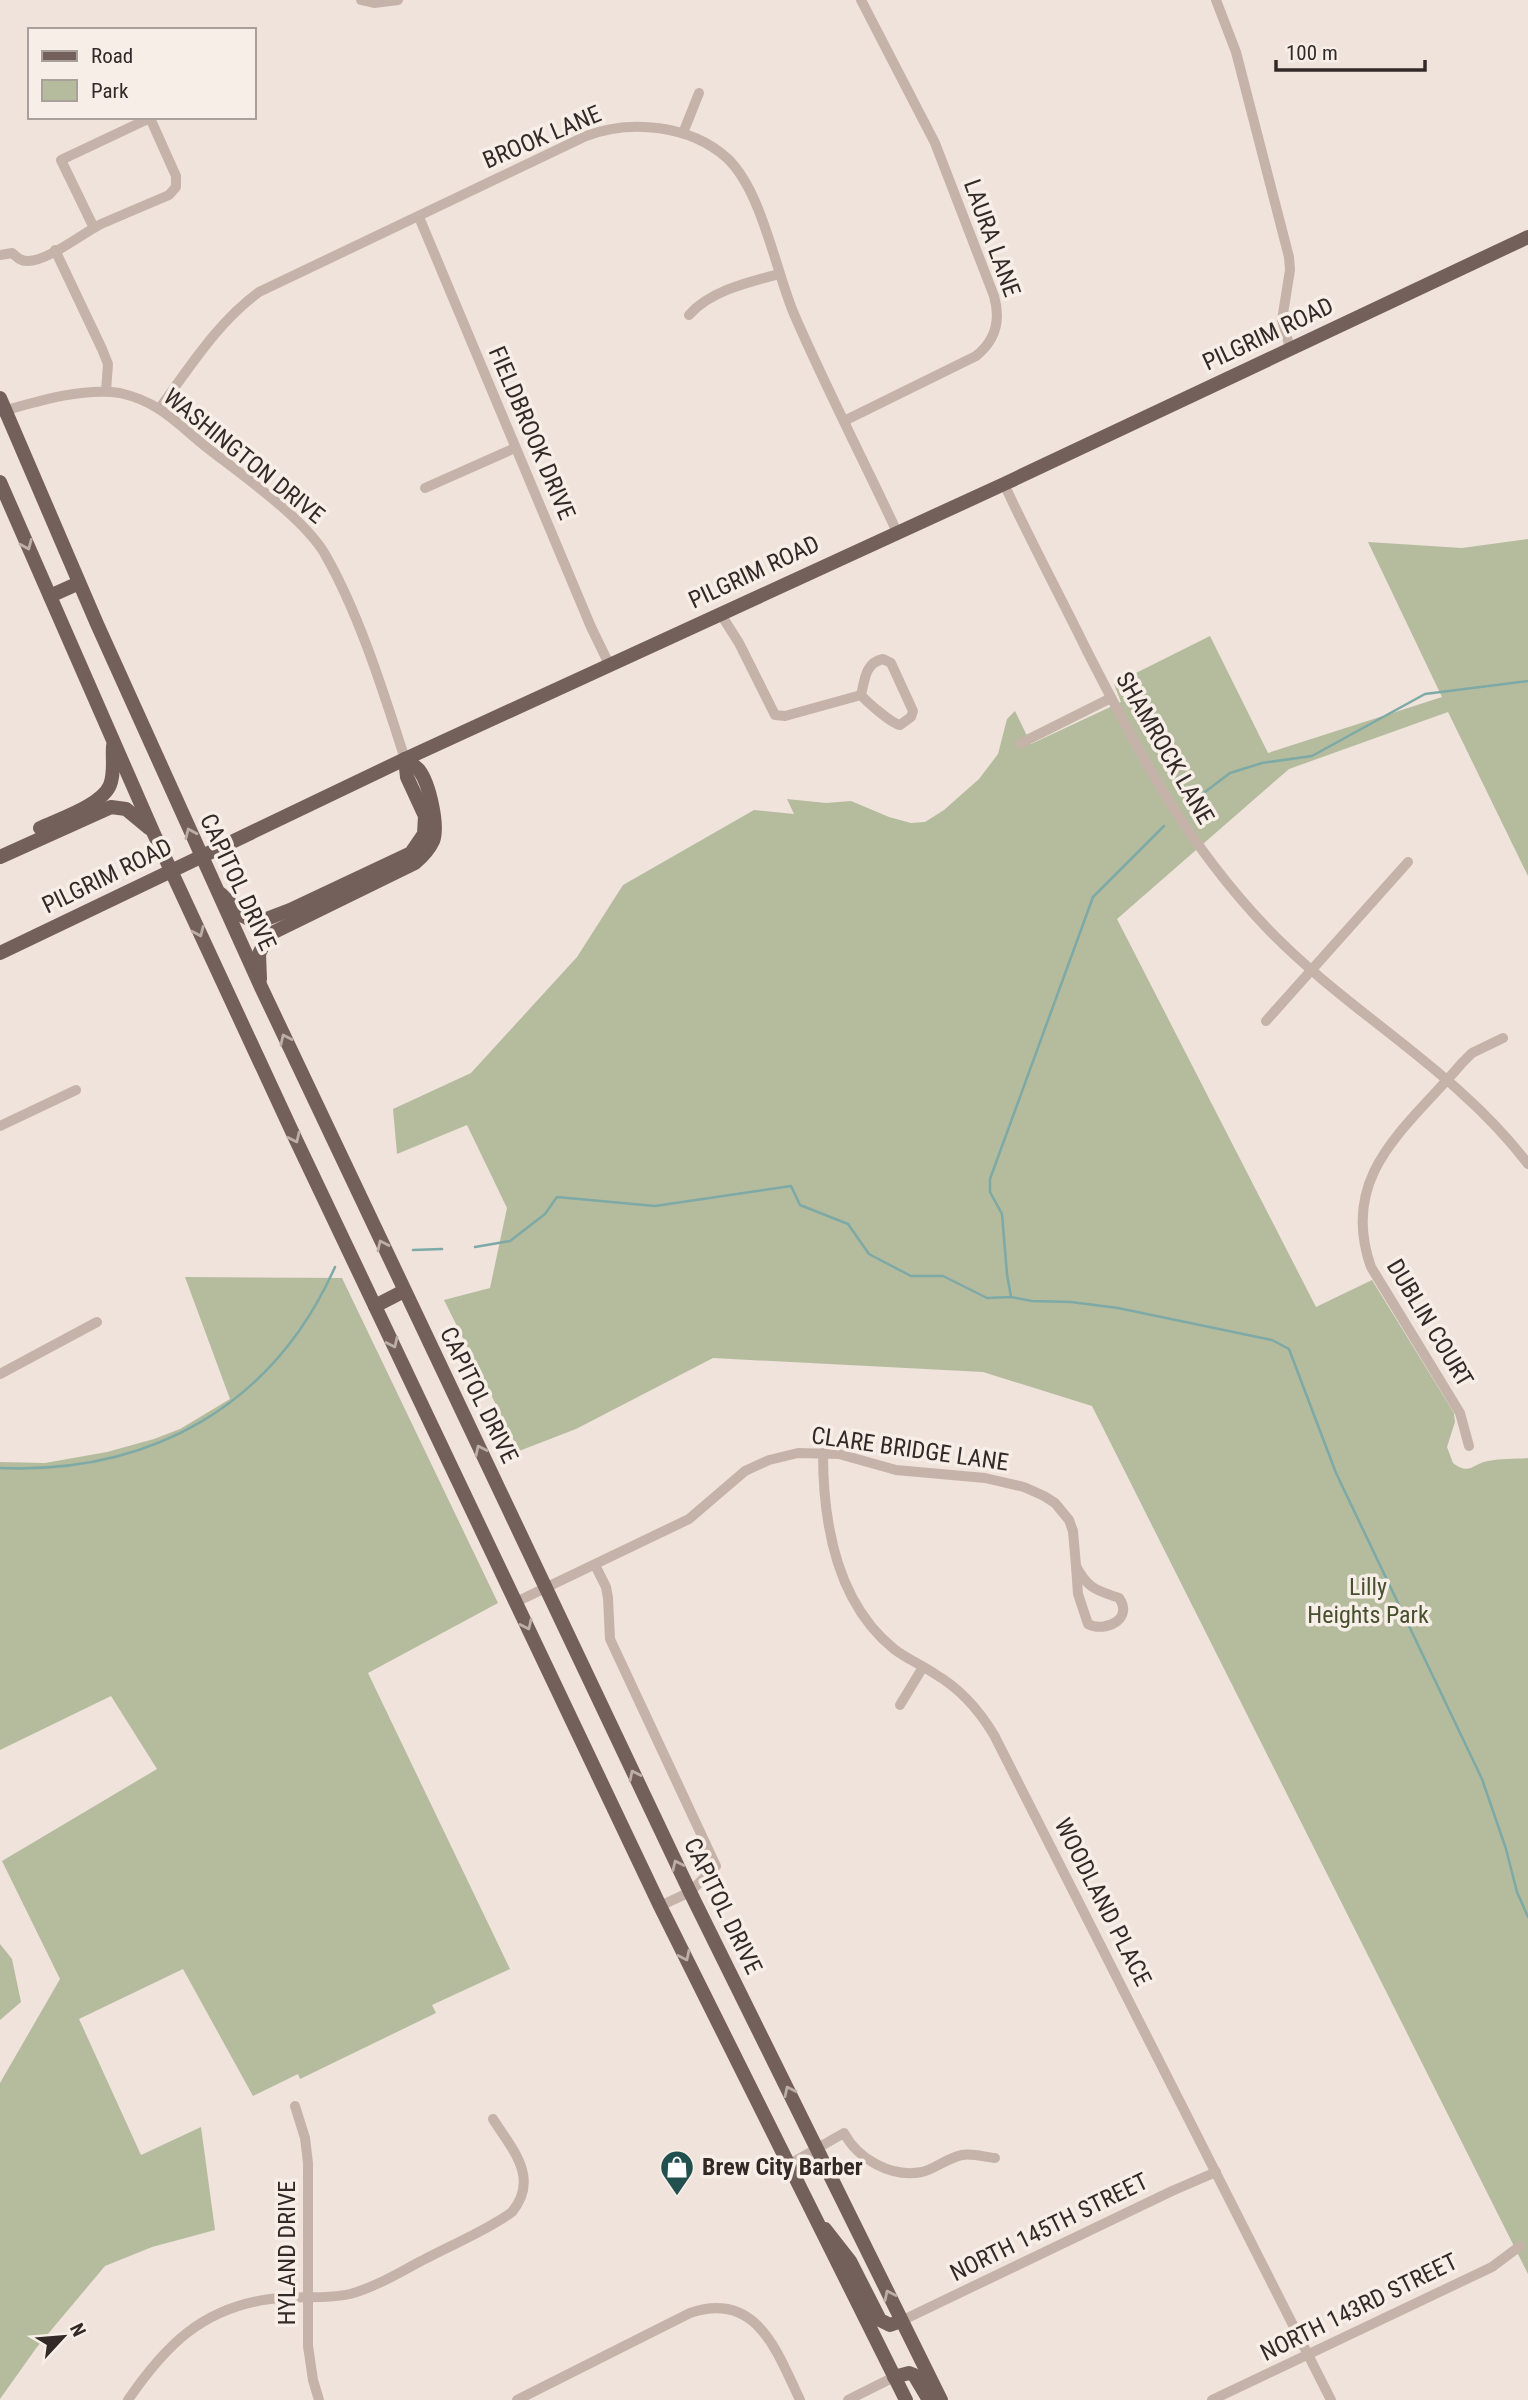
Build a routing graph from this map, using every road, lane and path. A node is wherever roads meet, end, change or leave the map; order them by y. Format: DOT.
graph roads {
  1 [pos="361,0"];
  2 [pos="398,0"];
  3 [pos="861,0"];
  4 [pos="1216,0"];
  5 [pos="699,93"];
  6 [pos="148,119"];
  7 [pos="150,119"];
  8 [pos="683,133"];
  9 [pos="419,217"];
  10 [pos="94,228"];
  11 [pos="1528,237"];
  12 [pos="55,250"];
  13 [pos="0,255"];
  14 [pos="779,274"];
  15 [pos="689,315"];
  16 [pos="1290,348"];
  17 [pos="106,391"];
  18 [pos="2,407"];
  19 [pos="159,409"];
  20 [pos="844,421"];
  21 [pos="515,448"];
  22 [pos="0,482"];
  23 [pos="1004,484"];
  24 [pos="425,488"];
  25 [pos="897,532"];
  26 [pos="79,583"];
  27 [pos="50,596"];
  28 [pos="720,613"];
  29 [pos="609,664"];
  30 [pos="861,695"];
  31 [pos="1111,698"];
  32 [pos="113,741"];
  33 [pos="1021,743"];
  34 [pos="405,759"];
  35 [pos="154,834"];
  36 [pos="0,847"];
  37 [pos="0,857"];
  38 [pos="1408,862"];
  39 [pos="213,885"];
  40 [pos="0,953"];
  41 [pos="1310,970"];
  42 [pos="261,988"];
  43 [pos="1266,1021"];
  44 [pos="1503,1038"];
  45 [pos="1448,1080"];
  46 [pos="76,1090"];
  47 [pos="0,1126"];
  48 [pos="1528,1164"];
  49 [pos="404,1291"];
  50 [pos="375,1306"];
  51 [pos="97,1322"];
  52 [pos="0,1374"];
  53 [pos="1469,1446"];
  54 [pos="823,1454"];
  55 [pos="596,1565"];
  56 [pos="1076,1566"];
  57 [pos="545,1588"];
  58 [pos="516,1602"];
  59 [pos="923,1667"];
  60 [pos="900,1705"];
  61 [pos="690,1892"];
  62 [pos="660,1906"];
  63 [pos="295,2106"];
  64 [pos="493,2119"];
  65 [pos="818,2149"];
  66 [pos="995,2158"];
  67 [pos="788,2165"];
  68 [pos="1216,2172"];
  69 [pos="814,2218"];
  70 [pos="1520,2246"];
  71 [pos="307,2298"];
  72 [pos="901,2321"];
  73 [pos="1308,2355"];
  74 [pos="894,2377"];
  75 [pos="128,2400"];
  76 [pos="319,2400"];
  77 [pos="517,2400"];
  78 [pos="800,2400"];
  79 [pos="848,2400"];
  80 [pos="906,2400"];
  81 [pos="929,2400"];
  82 [pos="941,2400"];
  83 [pos="1212,2400"];
  84 [pos="1331,2400"];
  1 -- 2 [label="street"];
  3 -- 20 [label="street, LAURA LANE"];
  4 -- 16 [label="street"];
  5 -- 8 [label="street"];
  6 -- 10 [label="street"];
  7 -- 10 [label="street"];
  8 -- 9 [label="street, BROOK LANE"];
  8 -- 14 [label="street, BROOK LANE"];
  9 -- 19 [label="street, BROOK LANE"];
  9 -- 21 [label="street, FIELDBROOK DRIVE"];
  10 -- 12 [label="street"];
  11 -- 16 [label="main road, PILGRIM ROAD"];
  12 -- 13 [label="street"];
  12 -- 17 [label="street"];
  14 -- 15 [label="street"];
  14 -- 20 [label="street, BROOK LANE"];
  16 -- 23 [label="main road, PILGRIM ROAD"];
  17 -- 18 [label="street"];
  17 -- 19 [label="street, WASHINGTON DRIVE"];
  18 -- 26 [label="main road, CAPITOL DRIVE"];
  19 -- 34 [label="street, WASHINGTON DRIVE"];
  20 -- 25 [label="street, BROOK LANE"];
  21 -- 24 [label="street"];
  21 -- 29 [label="street, FIELDBROOK DRIVE"];
  22 -- 27 [label="main road, one-way"];
  23 -- 25 [label="main road, PILGRIM ROAD"];
  23 -- 31 [label="street, SHAMROCK LANE"];
  25 -- 28 [label="main road, PILGRIM ROAD"];
  26 -- 27 [label="main road"];
  39 -- 26 [label="main road, CAPITOL DRIVE, one-way"];
  27 -- 32 [label="main road"];
  28 -- 29 [label="main road, PILGRIM ROAD"];
  28 -- 30 [label="street"];
  29 -- 34 [label="main road, PILGRIM ROAD"];
  30 -- 30 [label="street"];
  31 -- 33 [label="street"];
  31 -- 41 [label="street, SHAMROCK LANE"];
  32 -- 35 [label="main road"];
  32 -- 36 [label="main road"];
  34 -- 39 [label="main road"];
  34 -- 40 [label="main road, PILGRIM ROAD"];
  34 -- 42 [label="main road"];
  35 -- 37 [label="main road"];
  35 -- 50 [label="main road, one-way"];
  38 -- 41 [label="street"];
  39 -- 42 [label="main road, CAPITOL DRIVE"];
  41 -- 43 [label="street"];
  41 -- 45 [label="street, SHAMROCK LANE"];
  49 -- 42 [label="main road, CAPITOL DRIVE, one-way"];
  44 -- 45 [label="street, DUBLIN COURT"];
  45 -- 48 [label="street, SHAMROCK LANE"];
  45 -- 53 [label="street, DUBLIN COURT"];
  46 -- 47 [label="street"];
  49 -- 50 [label="main road"];
  57 -- 49 [label="main road, CAPITOL DRIVE, one-way"];
  50 -- 58 [label="main road, one-way"];
  51 -- 52 [label="street"];
  54 -- 55 [label="street, CLARE BRIDGE LANE"];
  54 -- 56 [label="street, CLARE BRIDGE LANE"];
  54 -- 59 [label="street, WOODLAND PLACE"];
  55 -- 57 [label="street, CLARE BRIDGE LANE"];
  55 -- 61 [label="street"];
  56 -- 56 [label="street, CLARE BRIDGE LANE"];
  57 -- 58 [label="street, CLARE BRIDGE LANE"];
  61 -- 57 [label="main road, CAPITOL DRIVE, one-way"];
  58 -- 62 [label="main road, one-way"];
  59 -- 60 [label="street"];
  59 -- 68 [label="street, WOODLAND PLACE"];
  61 -- 62 [label="street"];
  65 -- 61 [label="main road, CAPITOL DRIVE, one-way"];
  62 -- 67 [label="main road, one-way"];
  63 -- 71 [label="street, HYLAND DRIVE"];
  64 -- 71 [label="street"];
  65 -- 66 [label="street"];
  65 -- 67 [label="street"];
  72 -- 65 [label="main road, CAPITOL DRIVE, one-way"];
  67 -- 69 [label="main road"];
  68 -- 72 [label="street, NORTH 145TH STREET"];
  68 -- 73 [label="street, WOODLAND PLACE"];
  69 -- 72 [label="main road"];
  69 -- 74 [label="main road"];
  70 -- 73 [label="street, NORTH 143RD STREET"];
  71 -- 75 [label="street"];
  71 -- 76 [label="street, HYLAND DRIVE"];
  72 -- 82 [label="main road, CAPITOL DRIVE"];
  73 -- 83 [label="street, NORTH 143RD STREET"];
  73 -- 84 [label="street, WOODLAND PLACE"];
  74 -- 79 [label="street"];
  74 -- 80 [label="main road"];
  74 -- 81 [label="main road"];
  77 -- 78 [label="street"];
}
